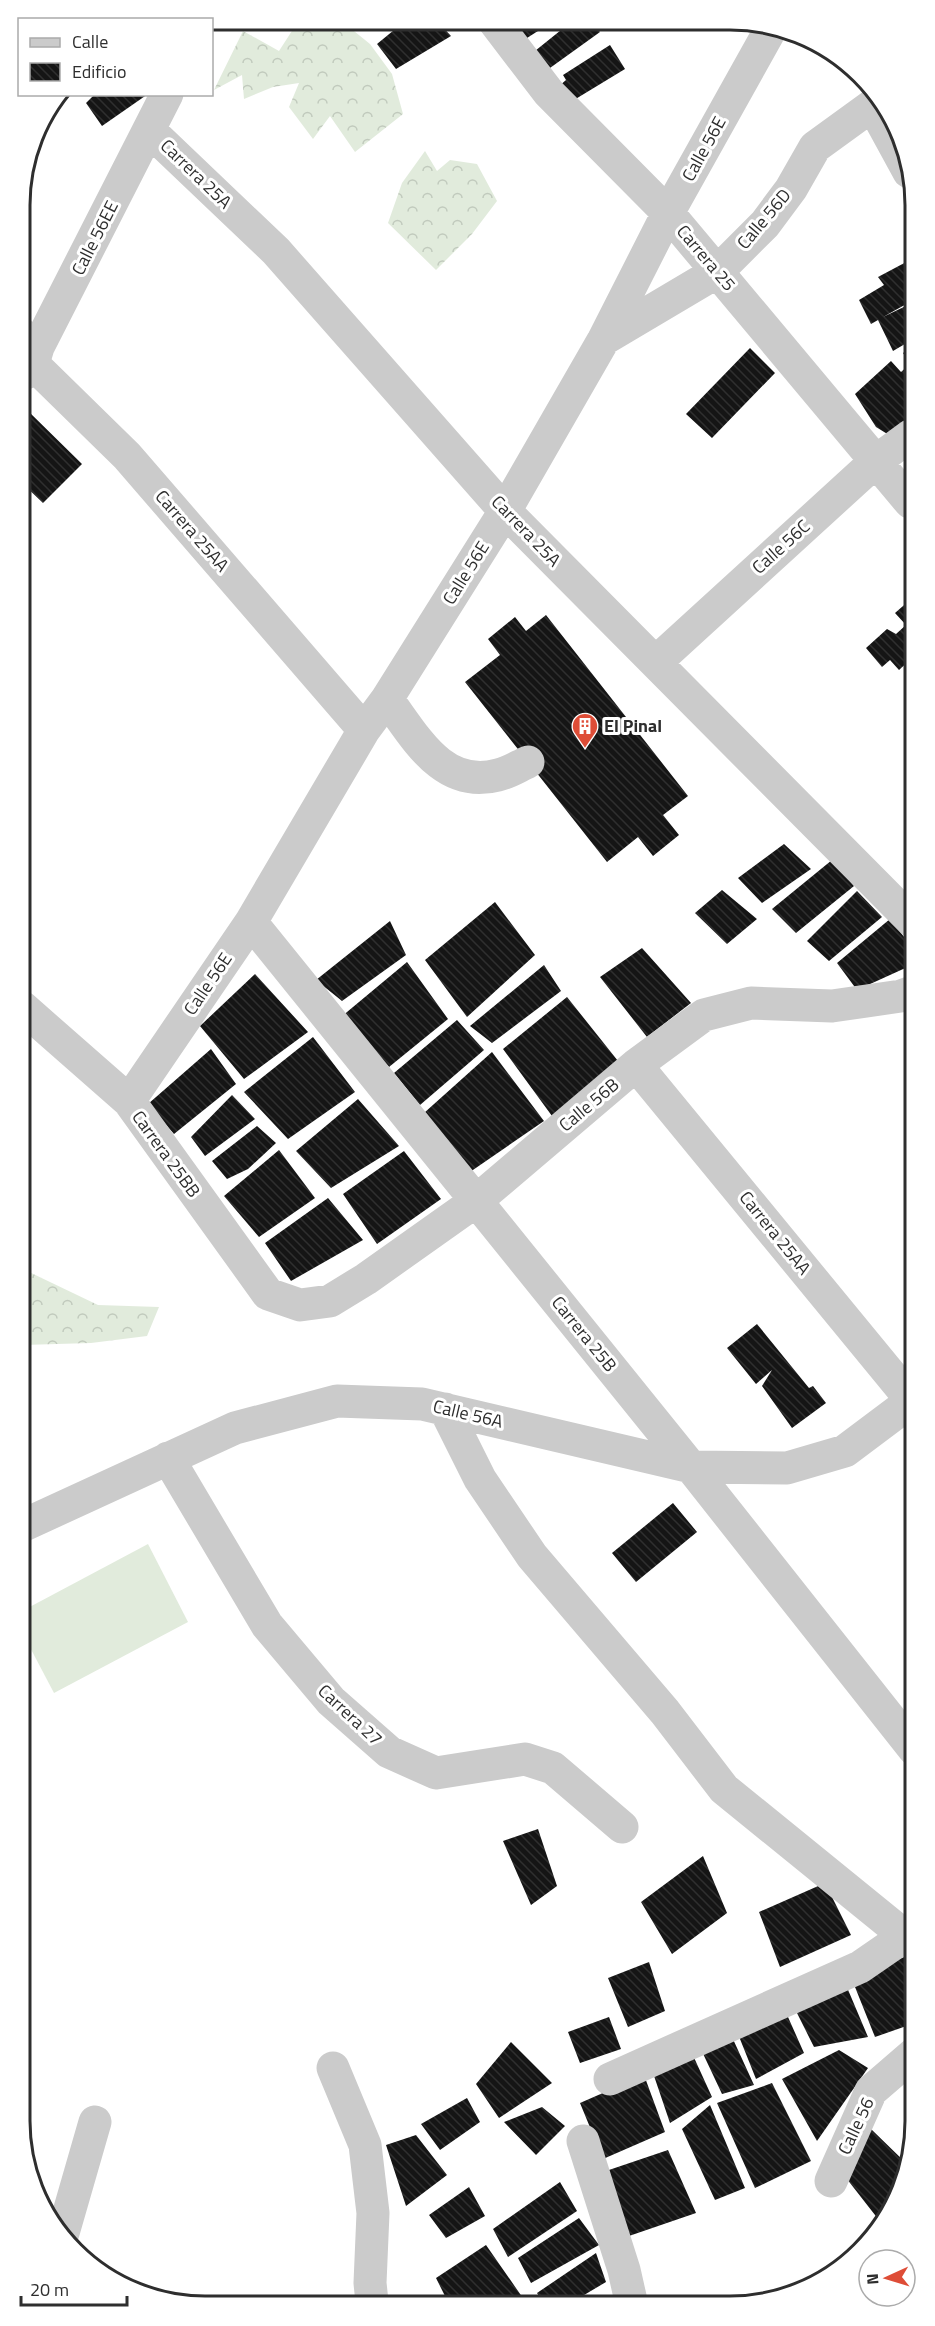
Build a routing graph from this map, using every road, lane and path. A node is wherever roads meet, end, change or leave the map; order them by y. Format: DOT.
graph roads {
  1 [pos="501,30"];
  2 [pos="768,34"];
  3 [pos="166,96"];
  4 [pos="874,105"];
  5 [pos="882,118"];
  6 [pos="150,131"];
  7 [pos="892,138"];
  8 [pos="668,213"];
  9 [pos="717,272"];
  10 [pos="604,339"];
  11 [pos="30,365"];
  12 [pos="30,375"];
  13 [pos="905,440"];
  14 [pos="876,461"];
  15 [pos="905,496"];
  16 [pos="505,511"];
  17 [pos="656,662"];
  18 [pos="387,699"];
  19 [pos="364,730"];
  20 [pos="528,762"];
  21 [pos="905,914"];
  22 [pos="251,922"];
  23 [pos="905,995"];
  24 [pos="30,1014"];
  25 [pos="636,1065"];
  26 [pos="129,1101"];
  27 [pos="476,1201"];
  28 [pos="300,1305"];
  29 [pos="905,1391"];
  30 [pos="905,1407"];
  31 [pos="445,1409"];
  32 [pos="168,1458"];
  33 [pos="691,1467"];
  34 [pos="30,1522"];
  35 [pos="905,1738"];
  36 [pos="622,1827"];
  37 [pos="905,1934"];
  38 [pos="905,1941"];
  39 [pos="905,2062"];
  40 [pos="333,2068"];
  41 [pos="610,2079"];
  42 [pos="95,2122"];
  43 [pos="582,2141"];
  44 [pos="831,2181"];
  45 [pos="65,2226"];
  46 [pos="628,2285"];
  47 [pos="371,2296"];
  1 -- 8 [label="street, Carrera 25"];
  2 -- 8 [label="street, Calle 56E"];
  3 -- 6 [label="street, Calle 56EE"];
  4 -- 9 [label="street, Calle 56D"];
  5 -- 7 [label="street"];
  6 -- 11 [label="street, Calle 56EE"];
  6 -- 16 [label="street, Carrera 25A"];
  8 -- 9 [label="street, Carrera 25"];
  8 -- 10 [label="street, Calle 56E"];
  9 -- 10 [label="street, Calle 56D"];
  9 -- 14 [label="street, Carrera 25"];
  10 -- 16 [label="street, Calle 56E"];
  12 -- 19 [label="street, Carrera 25AA"];
  13 -- 14 [label="street, Calle 56C"];
  14 -- 15 [label="street, Carrera 25"];
  14 -- 17 [label="street, Calle 56C"];
  16 -- 17 [label="street, Carrera 25A"];
  16 -- 18 [label="street, Calle 56E"];
  17 -- 21 [label="street, Carrera 25A"];
  18 -- 19 [label="street, Calle 56E"];
  18 -- 20 [label="street"];
  19 -- 22 [label="street, Calle 56E"];
  22 -- 26 [label="street, Calle 56E"];
  22 -- 27 [label="street, Carrera 25B"];
  23 -- 25 [label="street, Calle 56B"];
  24 -- 26 [label="street, Carrera 25BB"];
  25 -- 27 [label="street, Calle 56B"];
  25 -- 29 [label="street, Carrera 25AA"];
  26 -- 28 [label="street, Carrera 25BB"];
  27 -- 28 [label="street, Calle 56B"];
  27 -- 33 [label="street, Carrera 25B"];
  30 -- 33 [label="street, Calle 56A"];
  31 -- 32 [label="street, Calle 56A"];
  31 -- 33 [label="street, Calle 56A"];
  31 -- 37 [label="street"];
  32 -- 34 [label="street, Calle 56A"];
  32 -- 36 [label="street, Carrera 27"];
  33 -- 35 [label="street, Carrera 25B"];
  38 -- 41 [label="street"];
  39 -- 44 [label="street, Calle 56"];
  40 -- 47 [label="street"];
  42 -- 45 [label="street"];
  43 -- 46 [label="street"];
}
